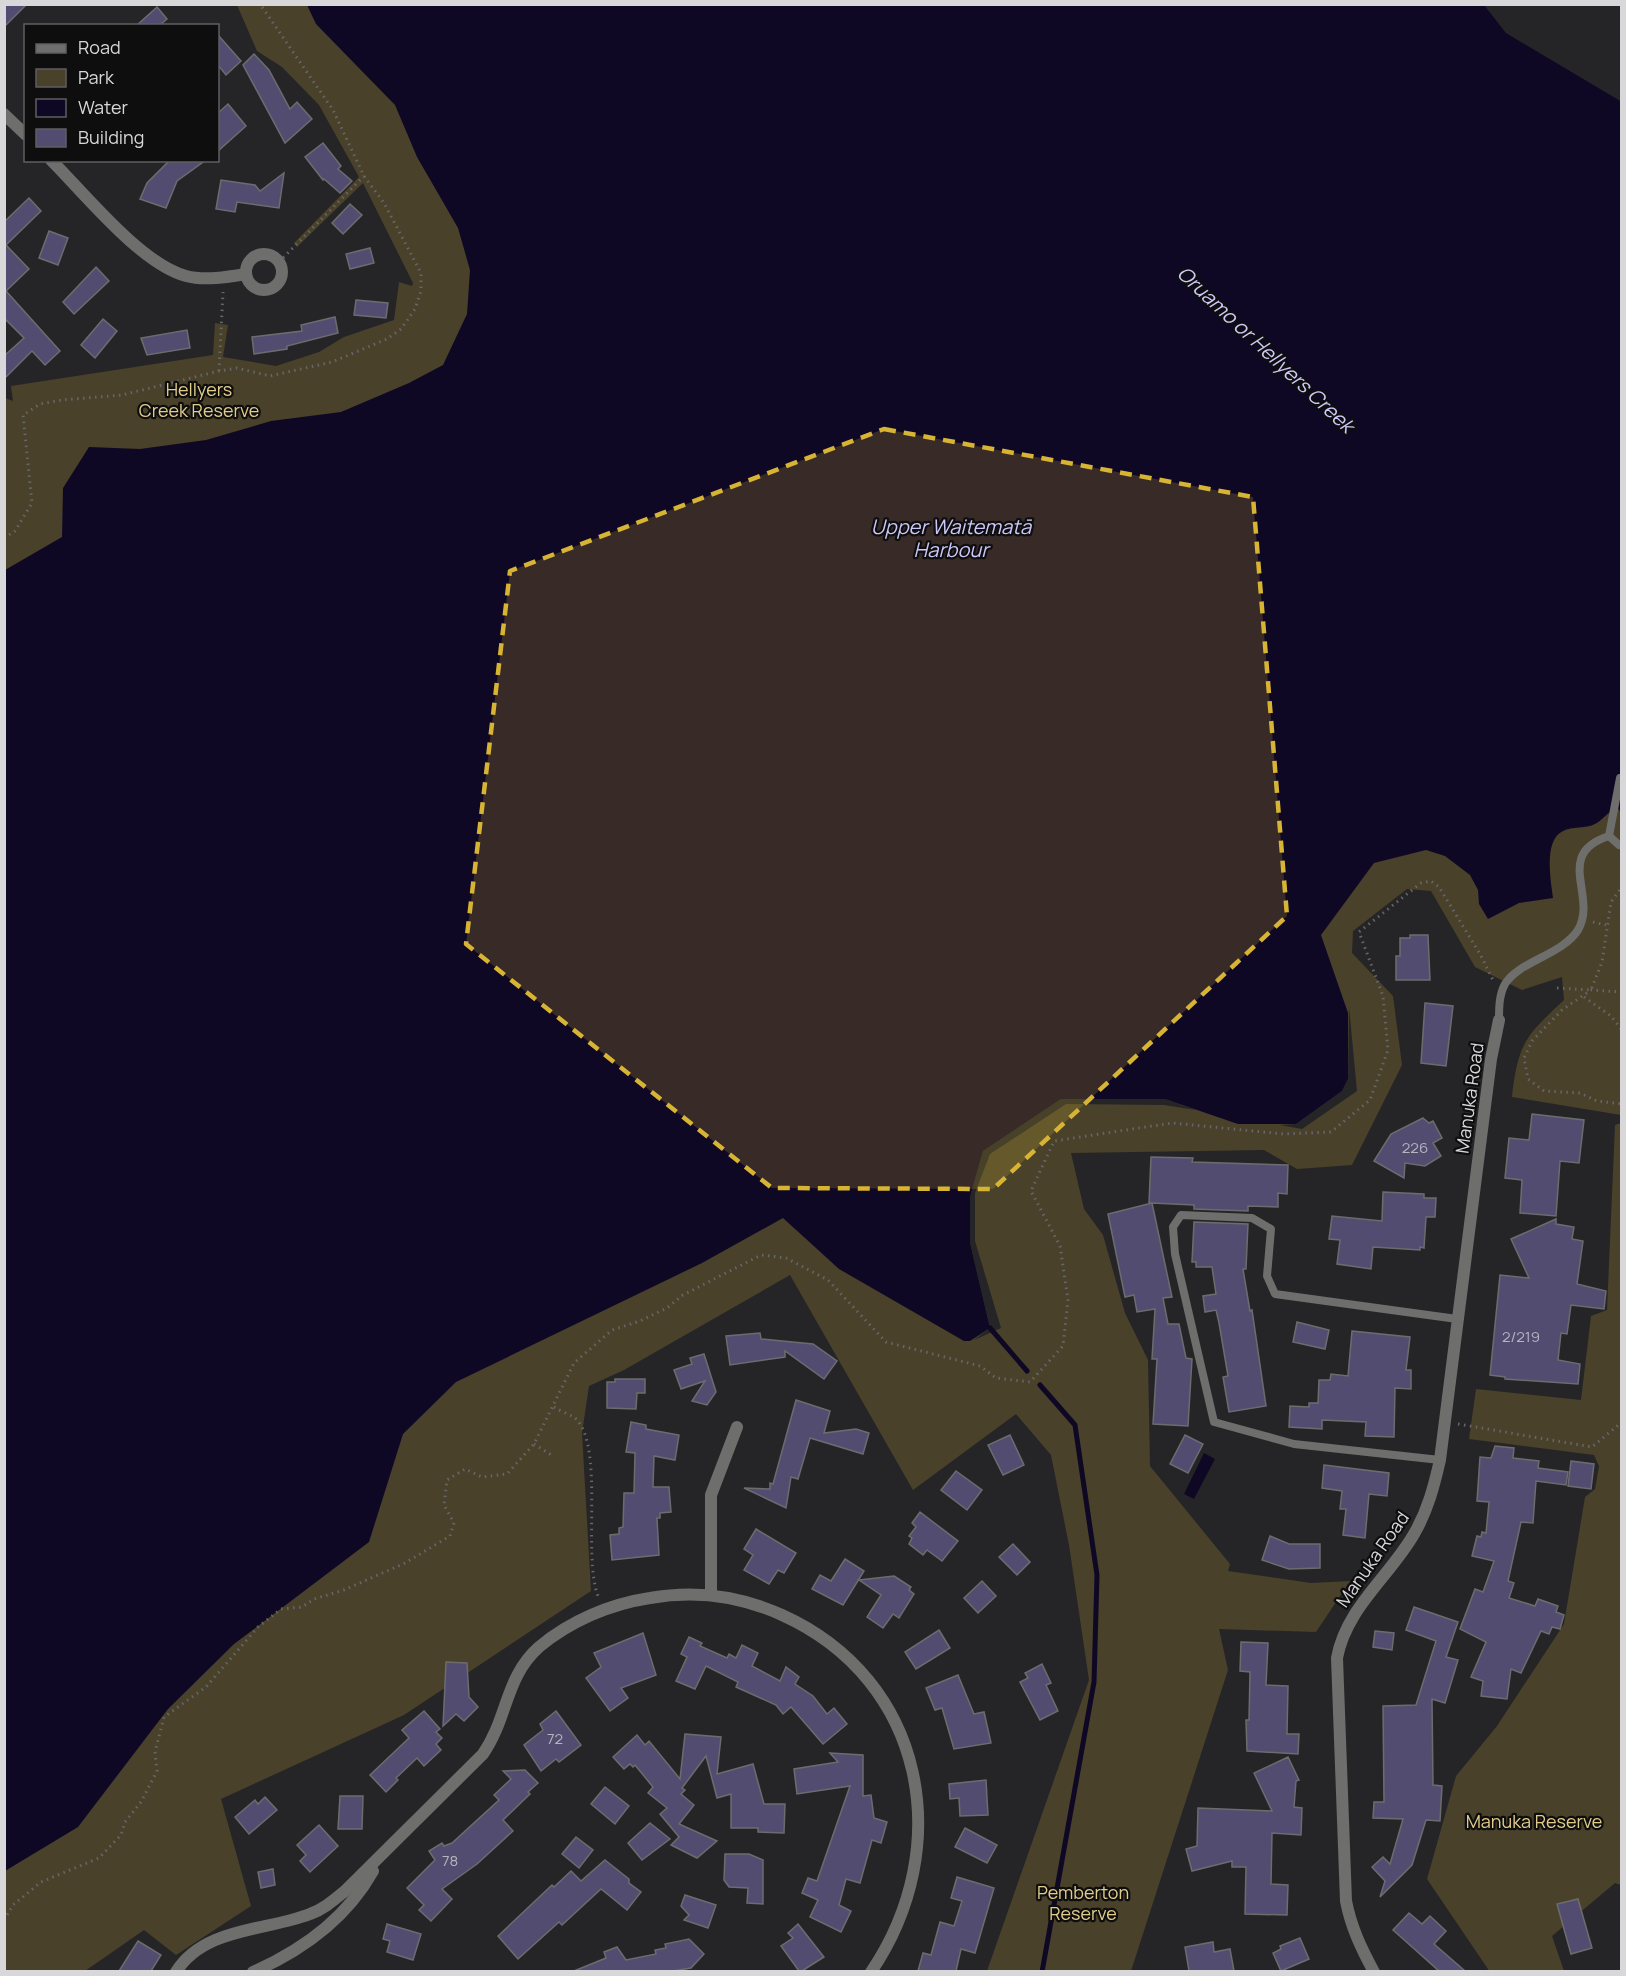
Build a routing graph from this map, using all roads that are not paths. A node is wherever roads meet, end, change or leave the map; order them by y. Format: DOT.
graph roads {
  1 [pos="4,114"];
  2 [pos="24,133"];
  3 [pos="53,162"];
  4 [pos="246,274"];
  5 [pos="1620,778"];
  6 [pos="1610,836"];
  7 [pos="1619,845"];
  8 [pos="1499,1020"];
  9 [pos="1457,1319"];
  10 [pos="737,1427"];
  11 [pos="1440,1460"];
  12 [pos="711,1595"];
  13 [pos="379,1859"];
  14 [pos="176,1971"];
  15 [pos="252,1971"];
  16 [pos="871,1971"];
  17 [pos="1374,1971"];
  1 -- 2 [label="street"];
  3 -- 4 [label="street"];
  4 -- 4 [label="street"];
  5 -- 6 [label="lane"];
  6 -- 7 [label="lane"];
  6 -- 8 [label="lane"];
  8 -- 9 [label="street, Manuka Road"];
  9 -- 11 [label="street, Manuka Road"];
  9 -- 11 [label="lane"];
  10 -- 12 [label="street"];
  11 -- 17 [label="street, Manuka Road"];
  12 -- 13 [label="street"];
  12 -- 16 [label="street"];
  13 -- 14 [label="street"];
  13 -- 15 [label="street"];
}
